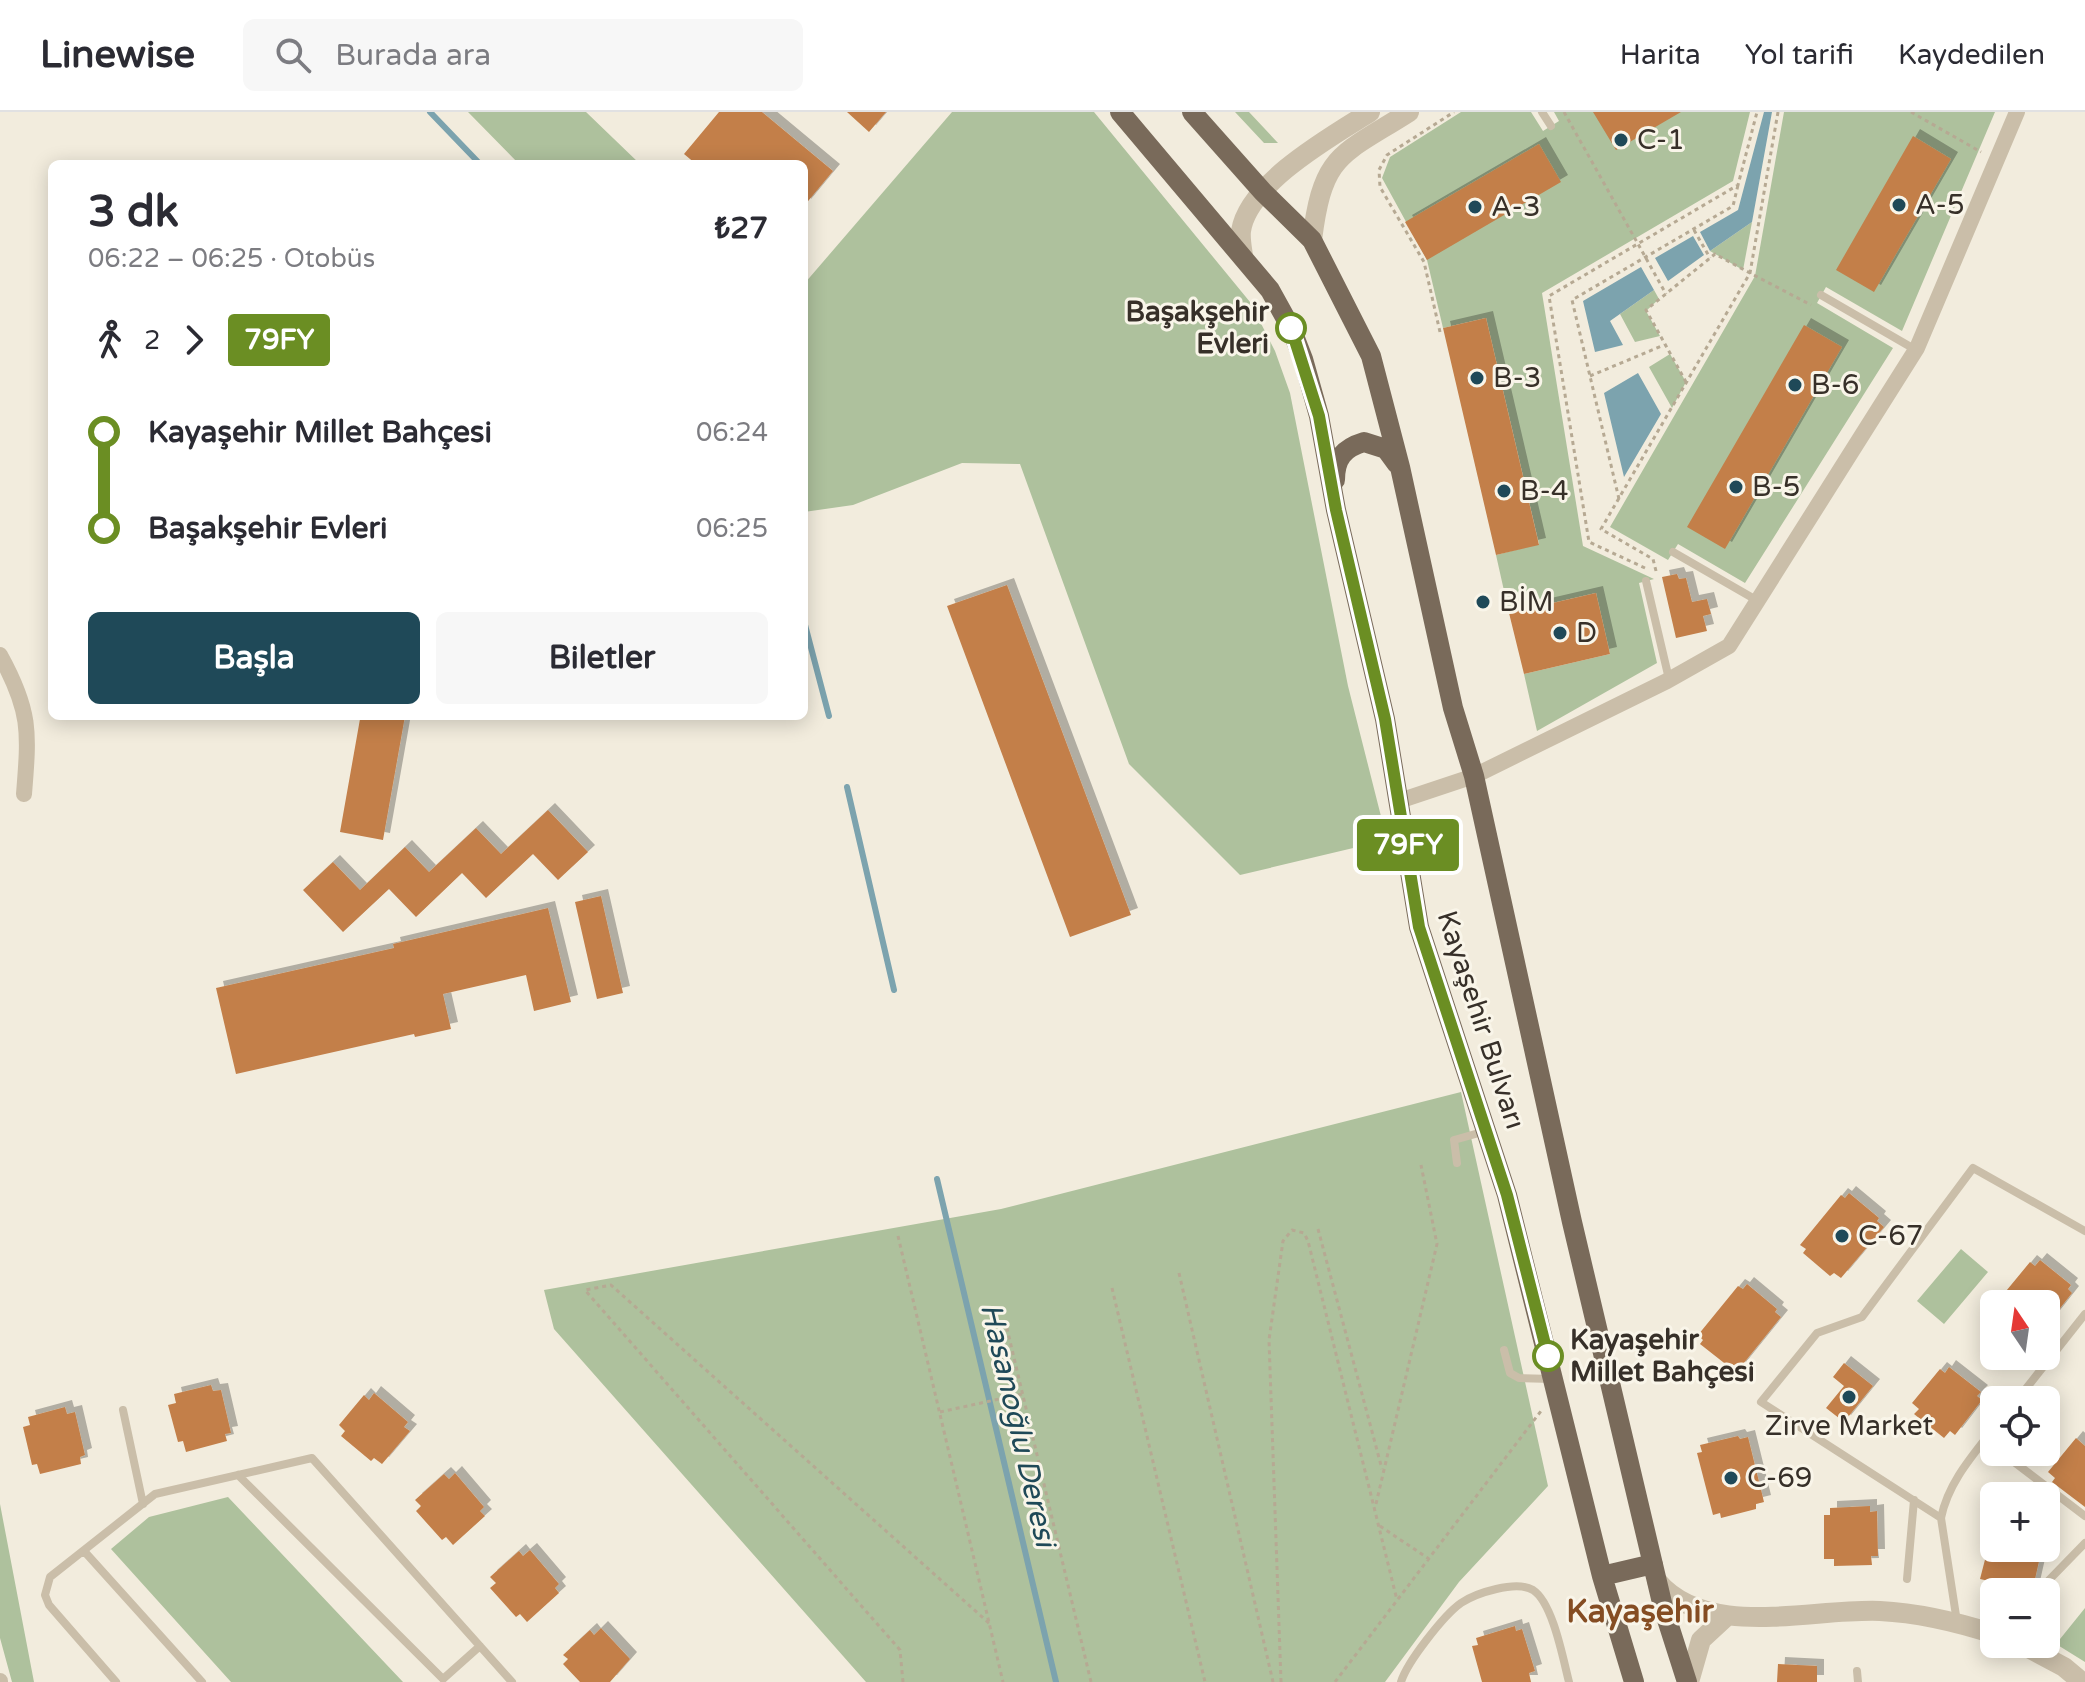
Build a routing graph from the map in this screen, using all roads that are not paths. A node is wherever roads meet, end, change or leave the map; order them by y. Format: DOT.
graph roads {
  1 [pos="1120,112"];
  2 [pos="1192,112"];
  3 [pos="1370,112"];
  4 [pos="1409,112"];
  5 [pos="1542,112"];
  6 [pos="2017,112"];
  7 [pos="1551,126"];
  8 [pos="1263,192"];
  9 [pos="1312,240"];
  10 [pos="1243,256"];
  11 [pos="1821,295"];
  12 [pos="1916,350"];
  13 [pos="1400,467"];
  14 [pos="1336,510"];
  15 [pos="1673,552"];
  16 [pos="1646,581"];
  17 [pos="1758,601"];
  18 [pos="0,655"];
  19 [pos="1669,680"];
  20 [pos="1474,776"];
  21 [pos="24,794"];
  22 [pos="1399,801"];
  23 [pos="1486,1130"];
  24 [pos="1457,1163"];
  25 [pos="2085,1231"];
  26 [pos="2085,1314"];
  27 [pos="1504,1350"];
  28 [pos="1555,1385"];
  29 [pos="2028,1386"];
  30 [pos="123,1410"];
  31 [pos="1980,1447"];
  32 [pos="2019,1466"];
  33 [pos="238,1475"];
  34 [pos="1914,1500"];
  35 [pos="143,1504"];
  36 [pos="2085,1516"];
  37 [pos="1941,1518"];
  38 [pos="2085,1543"];
  39 [pos="84,1551"];
  40 [pos="1655,1573"];
  41 [pos="1602,1576"];
  42 [pos="2051,1578"];
  43 [pos="1907,1579"];
  44 [pos="1727,1616"];
  45 [pos="1957,1623"];
  46 [pos="1980,1630"];
  47 [pos="480,1646"];
  48 [pos="2047,1658"];
  49 [pos="1857,1671"];
  50 [pos="116,1682"];
  51 [pos="202,1682"];
  52 [pos="512,1682"];
  53 [pos="1401,1682"];
  54 [pos="1569,1682"];
  55 [pos="1634,1682"];
  56 [pos="1688,1682"];
  57 [pos="1858,1682"];
  58 [pos="2082,1682"];
  1 -- 10 [label="main road, Kayaşehir Bulvarı"];
  2 -- 8 [label="main road, Kayaşehir Bulvarı"];
  3 -- 8 [label="street"];
  4 -- 9 [label="street"];
  5 -- 7 [label="lane"];
  6 -- 12 [label="street"];
  8 -- 9 [label="main road, Kayaşehir Bulvarı"];
  8 -- 10 [label="street"];
  9 -- 13 [label="main road, Kayaşehir Bulvarı"];
  10 -- 14 [label="main road, Kayaşehir Bulvarı"];
  11 -- 12 [label="lane"];
  12 -- 17 [label="street"];
  13 -- 14 [label="main road"];
  13 -- 20 [label="main road, Kayaşehir Bulvarı"];
  14 -- 22 [label="main road, Kayaşehir Bulvarı"];
  15 -- 17 [label="lane"];
  16 -- 19 [label="lane"];
  17 -- 19 [label="street"];
  18 -- 21 [label="street"];
  19 -- 20 [label="street"];
  20 -- 22 [label="street"];
  20 -- 40 [label="main road, Kayaşehir Bulvarı"];
  22 -- 23 [label="main road, Kayaşehir Bulvarı"];
  23 -- 24 [label="lane"];
  23 -- 28 [label="main road, Kayaşehir Bulvarı"];
  25 -- 34 [label="lane"];
  26 -- 29 [label="lane"];
  27 -- 28 [label="lane"];
  28 -- 41 [label="main road, Kayaşehir Bulvarı"];
  30 -- 35 [label="lane"];
  31 -- 37 [label="lane"];
  32 -- 36 [label="lane"];
  33 -- 35 [label="lane"];
  33 -- 47 [label="lane"];
  33 -- 47 [label="lane"];
  34 -- 37 [label="lane"];
  34 -- 43 [label="lane"];
  35 -- 39 [label="lane"];
  37 -- 45 [label="lane"];
  38 -- 42 [label="lane"];
  39 -- 50 [label="lane"];
  39 -- 51 [label="lane"];
  40 -- 41 [label="main road"];
  40 -- 44 [label="street"];
  40 -- 56 [label="main road, Kayaşehir Bulvarı"];
  41 -- 55 [label="main road, Kayaşehir Bulvarı"];
  44 -- 45 [label="street"];
  44 -- 56 [label="street"];
  45 -- 46 [label="street"];
  47 -- 52 [label="lane"];
  48 -- 58 [label="street"];
  49 -- 57 [label="lane"];
  53 -- 54 [label="lane"];
}
